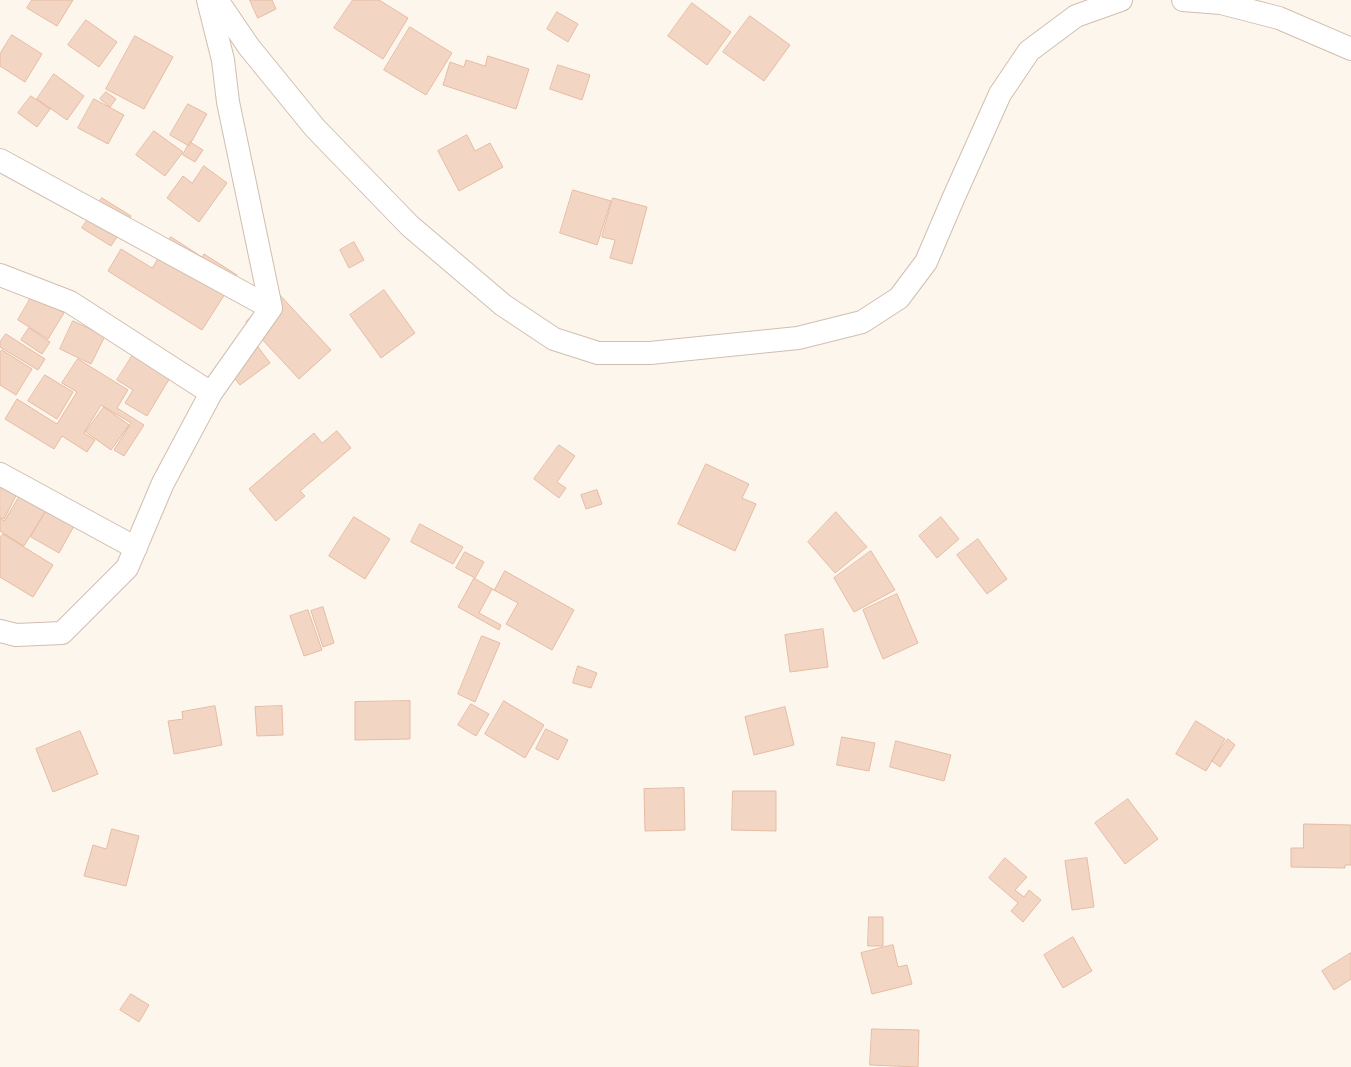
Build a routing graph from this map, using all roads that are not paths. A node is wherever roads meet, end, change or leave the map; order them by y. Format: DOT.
graph roads {
  1 [pos="208,0"];
  2 [pos="216,0"];
  3 [pos="1121,0"];
  4 [pos="1183,0"];
  5 [pos="1351,49"];
  6 [pos="0,160"];
  7 [pos="0,275"];
  8 [pos="271,308"];
  9 [pos="211,393"];
  10 [pos="0,474"];
  11 [pos="136,548"];
  12 [pos="0,632"];
  1 -- 8 [label="street"];
  2 -- 3 [label="street"];
  4 -- 5 [label="street"];
  6 -- 8 [label="street"];
  7 -- 9 [label="street"];
  8 -- 9 [label="street"];
  9 -- 11 [label="street"];
  10 -- 11 [label="street"];
  11 -- 12 [label="street"];
}
